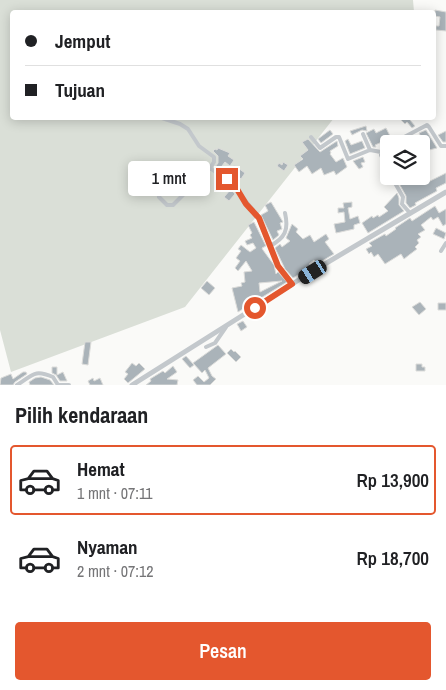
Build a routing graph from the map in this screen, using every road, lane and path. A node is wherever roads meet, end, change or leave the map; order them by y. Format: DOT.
graph roads {
  1 [pos="168,120"];
  2 [pos="363,134"];
  3 [pos="408,135"];
  4 [pos="312,137"];
  5 [pos="446,146"];
  6 [pos="370,150"];
  7 [pos="380,152"];
  8 [pos="210,168"];
  9 [pos="396,185"];
  10 [pos="446,192"];
  11 [pos="159,197"];
  12 [pos="285,213"];
  13 [pos="410,213"];
  14 [pos="446,243"];
  15 [pos="270,246"];
  16 [pos="442,251"];
  17 [pos="292,284"];
  18 [pos="227,325"];
  19 [pos="206,348"];
  20 [pos="17,385"];
  21 [pos="68,385"];
  22 [pos="132,385"];
  1 -- 8 [label="street"];
  2 -- 6 [label="street"];
  3 -- 5 [label="street"];
  4 -- 6 [label="street"];
  6 -- 7 [label="street"];
  8 -- 11 [label="street"];
  8 -- 15 [label="street"];
  9 -- 13 [label="street"];
  10 -- 13 [label="street"];
  12 -- 15 [label="street"];
  13 -- 17 [label="street"];
  14 -- 16 [label="street"];
  15 -- 17 [label="street"];
  17 -- 18 [label="street"];
  18 -- 19 [label="street"];
  18 -- 22 [label="street"];
  20 -- 21 [label="street"];
}
